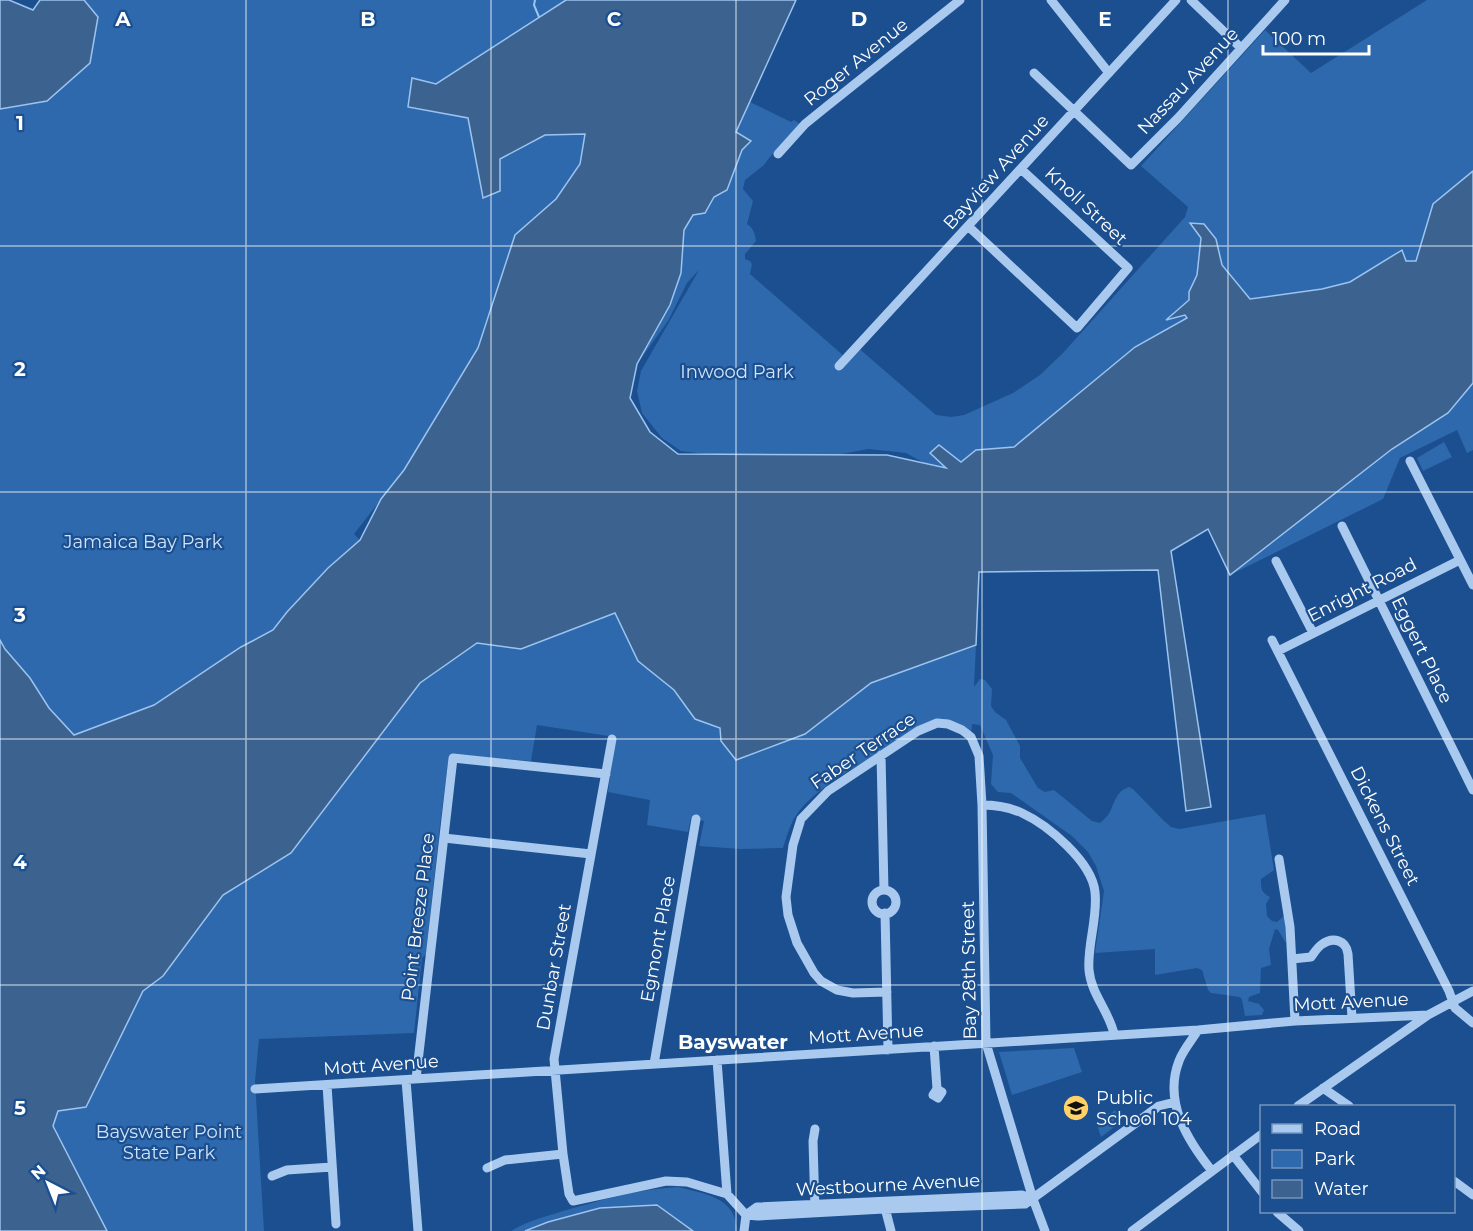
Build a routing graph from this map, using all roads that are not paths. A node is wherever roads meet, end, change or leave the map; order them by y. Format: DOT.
graph roads {
  1 [pos="960,0"];
  2 [pos="1051,0"];
  3 [pos="1176,0"];
  4 [pos="1191,0"];
  5 [pos="1285,0"];
  6 [pos="1241,48"];
  7 [pos="1034,73"];
  8 [pos="1109,73"];
  9 [pos="1074,111"];
  10 [pos="778,154"];
  11 [pos="1021,169"];
  12 [pos="968,226"];
  13 [pos="839,366"];
  14 [pos="1410,461"];
  15 [pos="1342,526"];
  16 [pos="1460,560"];
  17 [pos="1276,561"];
  18 [pos="1473,585"];
  19 [pos="1379,600"];
  20 [pos="1313,633"];
  21 [pos="1272,640"];
  22 [pos="1278,651"];
  23 [pos="971,737"];
  24 [pos="612,739"];
  25 [pos="881,755"];
  26 [pos="606,774"];
  27 [pos="1473,790"];
  28 [pos="982,805"];
  29 [pos="696,819"];
  30 [pos="444,838"];
  31 [pos="591,854"];
  32 [pos="1279,859"];
  33 [pos="884,890"];
  34 [pos="885,914"];
  35 [pos="1292,959"];
  36 [pos="887,992"];
  37 [pos="1469,993"];
  38 [pos="1453,1002"];
  39 [pos="1428,1015"];
  40 [pos="1402,1017"];
  41 [pos="1352,1018"];
  42 [pos="1295,1020"];
  43 [pos="1470,1020"];
  44 [pos="1198,1030"];
  45 [pos="1114,1034"];
  46 [pos="1399,1035"];
  47 [pos="986,1043"];
  48 [pos="934,1046"];
  49 [pos="888,1050"];
  50 [pos="717,1060"];
  51 [pos="654,1064"];
  52 [pos="556,1070"];
  53 [pos="411,1079"];
  54 [pos="327,1085"];
  55 [pos="1323,1088"];
  56 [pos="255,1089"];
  57 [pos="937,1089"];
  58 [pos="1175,1102"];
  59 [pos="1301,1105"];
  60 [pos="1346,1105"];
  61 [pos="816,1129"];
  62 [pos="1260,1135"];
  63 [pos="563,1154"];
  64 [pos="1233,1155"];
  65 [pos="332,1167"];
  66 [pos="487,1168"];
  67 [pos="1212,1171"];
  68 [pos="272,1176"];
  69 [pos="1455,1182"];
  70 [pos="1260,1189"];
  71 [pos="727,1194"];
  72 [pos="1473,1195"];
  73 [pos="1034,1198"];
  74 [pos="884,1205"];
  75 [pos="815,1209"];
  76 [pos="1277,1213"];
  77 [pos="746,1215"];
  78 [pos="336,1224"];
  79 [pos="418,1231"];
  80 [pos="744,1231"];
  81 [pos="891,1231"];
  82 [pos="1045,1231"];
  83 [pos="1132,1231"];
  84 [pos="1299,1231"];
  1 -- 10 [label="street, Roger Avenue"];
  2 -- 8 [label="street"];
  3 -- 8 [label="street, Bayview Avenue"];
  4 -- 6 [label="street"];
  5 -- 6 [label="street, Nassau Avenue"];
  6 -- 9 [label="street, Nassau Avenue"];
  7 -- 9 [label="street"];
  8 -- 9 [label="street, Bayview Avenue"];
  9 -- 11 [label="street, Bayview Avenue"];
  11 -- 12 [label="street, Bayview Avenue"];
  11 -- 12 [label="street, Knoll Street"];
  12 -- 13 [label="street, Bayview Avenue"];
  14 -- 16 [label="street"];
  15 -- 19 [label="street, Eggert Place"];
  16 -- 18 [label="street"];
  16 -- 19 [label="street, Enright Road"];
  17 -- 20 [label="street"];
  19 -- 20 [label="street, Enright Road"];
  19 -- 27 [label="street, Eggert Place"];
  20 -- 22 [label="street, Enright Road"];
  21 -- 22 [label="street, Dickens Street"];
  22 -- 38 [label="street, Dickens Street"];
  23 -- 25 [label="street, Faber Terrace"];
  23 -- 28 [label="street, Bay 28th Street"];
  24 -- 26 [label="street, Dunbar Street"];
  25 -- 33 [label="street"];
  25 -- 36 [label="street, Faber Terrace"];
  26 -- 30 [label="street, Point Breeze Place"];
  26 -- 31 [label="street, Dunbar Street"];
  28 -- 45 [label="street"];
  28 -- 47 [label="street, Bay 28th Street"];
  29 -- 51 [label="street, Egmont Place"];
  30 -- 31 [label="street"];
  30 -- 53 [label="street, Point Breeze Place"];
  31 -- 52 [label="street, Dunbar Street"];
  32 -- 35 [label="street"];
  33 -- 34 [label="street"];
  33 -- 34 [label="street"];
  34 -- 36 [label="street"];
  35 -- 41 [label="street"];
  35 -- 42 [label="street"];
  36 -- 49 [label="street"];
  37 -- 38 [label="street, Mott Avenue"];
  37 -- 43 [label="street"];
  38 -- 39 [label="street, Mott Avenue"];
  38 -- 43 [label="street, Dickens Street"];
  39 -- 40 [label="street, Mott Avenue"];
  39 -- 46 [label="street"];
  40 -- 41 [label="street, Mott Avenue"];
  40 -- 46 [label="street"];
  41 -- 42 [label="street, Mott Avenue"];
  42 -- 44 [label="street, Mott Avenue"];
  44 -- 45 [label="street, Mott Avenue"];
  44 -- 58 [label="street"];
  45 -- 47 [label="street, Mott Avenue"];
  46 -- 55 [label="street"];
  47 -- 48 [label="street, Mott Avenue"];
  47 -- 73 [label="street, Bay 28th Street"];
  48 -- 49 [label="street, Mott Avenue"];
  48 -- 57 [label="street"];
  49 -- 50 [label="street, Mott Avenue"];
  50 -- 51 [label="street, Mott Avenue"];
  50 -- 71 [label="street"];
  51 -- 52 [label="street, Mott Avenue"];
  52 -- 53 [label="street, Mott Avenue"];
  52 -- 63 [label="street, Dunbar Street"];
  53 -- 54 [label="street, Mott Avenue"];
  53 -- 79 [label="street, Point Breeze Place"];
  54 -- 56 [label="street, Mott Avenue"];
  54 -- 65 [label="street"];
  55 -- 59 [label="street"];
  55 -- 60 [label="street"];
  58 -- 67 [label="street"];
  58 -- 73 [label="street, Westbourne Avenue"];
  61 -- 75 [label="street"];
  62 -- 64 [label="street"];
  63 -- 66 [label="street"];
  63 -- 71 [label="street, Dunbar Street"];
  64 -- 67 [label="street"];
  64 -- 70 [label="street"];
  65 -- 68 [label="street"];
  65 -- 78 [label="street"];
  67 -- 83 [label="street"];
  69 -- 72 [label="street"];
  71 -- 77 [label="street"];
  73 -- 74 [label="street, Westbourne Avenue"];
  73 -- 82 [label="street, Bay 28th Street"];
  74 -- 75 [label="street, Westbourne Avenue"];
  74 -- 81 [label="street"];
  75 -- 77 [label="street, Westbourne Avenue"];
  76 -- 84 [label="street"];
  77 -- 80 [label="street"];
}
